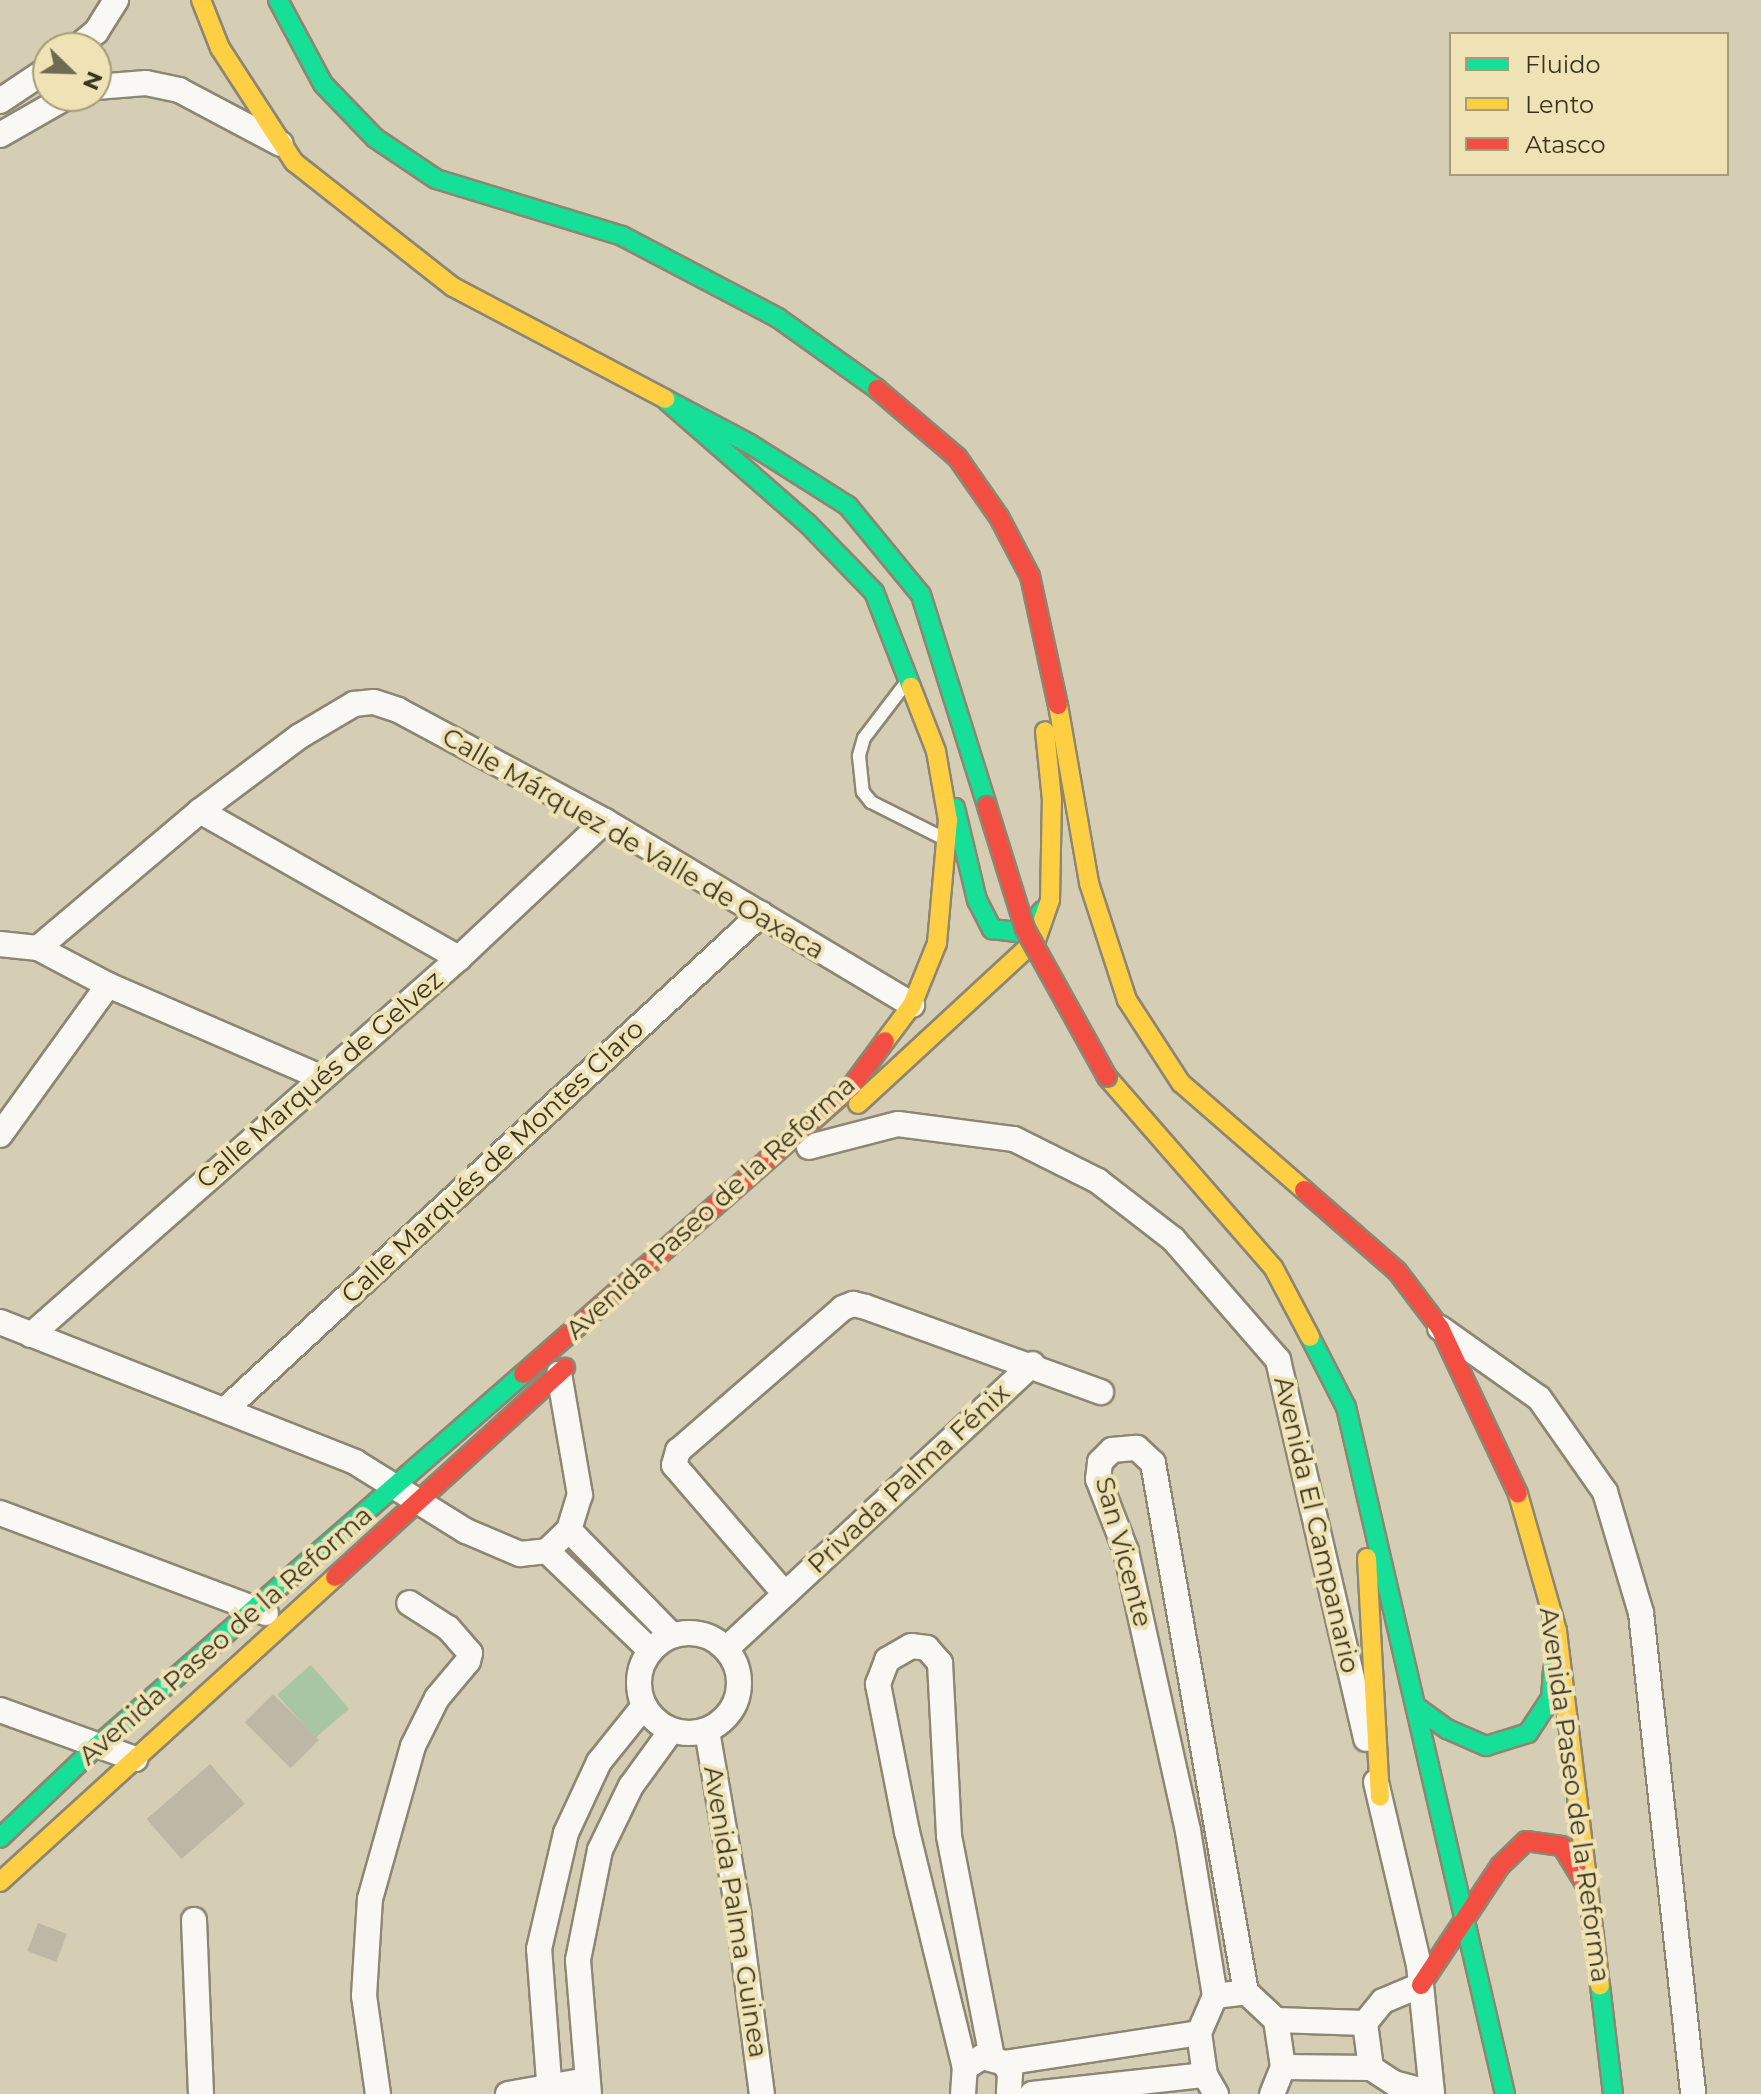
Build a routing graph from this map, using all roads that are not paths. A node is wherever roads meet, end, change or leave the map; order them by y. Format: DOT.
graph roads {
  1 [pos="116,0"];
  2 [pos="201,0"];
  3 [pos="278,0"];
  4 [pos="96,32"];
  5 [pos="32,80"];
  6 [pos="112,86"];
  7 [pos="0,101"];
  8 [pos="40,112"];
  9 [pos="0,135"];
  10 [pos="281,144"];
  11 [pos="667,401"];
  12 [pos="1030,576"];
  13 [pos="908,680"];
  14 [pos="936,751"];
  15 [pos="200,811"];
  16 [pos="605,821"];
  17 [pos="946,840"];
  18 [pos="1050,900"];
  19 [pos="761,914"];
  20 [pos="0,944"];
  21 [pos="38,948"];
  22 [pos="459,958"];
  23 [pos="108,985"];
  24 [pos="912,1005"];
  25 [pos="321,1077"];
  26 [pos="0,1135"];
  27 [pos="809,1147"];
  28 [pos="698,1248"];
  29 [pos="0,1322"];
  30 [pos="1440,1328"];
  31 [pos="31,1335"];
  32 [pos="582,1353"];
  33 [pos="1033,1364"];
  34 [pos="559,1374"];
  35 [pos="1101,1392"];
  36 [pos="226,1409"];
  37 [pos="1362,1475"];
  38 [pos="396,1488"];
  39 [pos="418,1502"];
  40 [pos="0,1513"];
  41 [pos="569,1530"];
  42 [pos="547,1551"];
  43 [pos="785,1594"];
  44 [pos="409,1603"];
  45 [pos="257,1609"];
  46 [pos="287,1620"];
  47 [pos="1557,1631"];
  48 [pos="672,1635"];
  49 [pos="727,1648"];
  50 [pos="650,1650"];
  51 [pos="644,1706"];
  52 [pos="1418,1708"];
  53 [pos="0,1710"];
  54 [pos="671,1731"];
  55 [pos="707,1731"];
  56 [pos="97,1746"];
  57 [pos="135,1759"];
  58 [pos="1380,1797"];
  59 [pos="1218,1822"];
  60 [pos="1188,1831"];
  61 [pos="0,1838"];
  62 [pos="0,1882"];
  63 [pos="1588,1889"];
  64 [pos="1467,1917"];
  65 [pos="194,1920"];
  66 [pos="1421,1985"];
  67 [pos="1246,1992"];
  68 [pos="1215,1996"];
  69 [pos="1276,2020"];
  70 [pos="1365,2023"];
  71 [pos="1199,2033"];
  72 [pos="998,2060"];
  73 [pos="1283,2067"];
  74 [pos="965,2068"];
  75 [pos="1371,2068"];
  76 [pos="1211,2085"];
  77 [pos="588,2087"];
  78 [pos="549,2090"];
  79 [pos="201,2094"];
  80 [pos="378,2094"];
  81 [pos="508,2094"];
  82 [pos="762,2094"];
  83 [pos="963,2094"];
  84 [pos="1009,2094"];
  85 [pos="1032,2094"];
  86 [pos="1272,2094"];
  87 [pos="1432,2094"];
  88 [pos="1505,2094"];
  89 [pos="1613,2094"];
  90 [pos="1693,2094"];
  1 -- 4 [label="street"];
  2 -- 10 [label="street, Avenida Paseo de la Reforma"];
  3 -- 12 [label="street, Avenida Paseo de la Reforma"];
  5 -- 7 [label="street"];
  6 -- 10 [label="street"];
  8 -- 9 [label="street"];
  10 -- 11 [label="street, Avenida Paseo de la Reforma"];
  11 -- 13 [label="street, Avenida Paseo de la Reforma"];
  11 -- 37 [label="street, Avenida Paseo de la Reforma, bridge"];
  12 -- 18 [label="street, Avenida Paseo de la Reforma"];
  12 -- 30 [label="street, Avenida Paseo de la Reforma"];
  13 -- 14 [label="street, Avenida Paseo de la Reforma"];
  13 -- 17 [label="lane"];
  14 -- 17 [label="street, Avenida Paseo de la Reforma"];
  14 -- 18 [label="street"];
  15 -- 16 [label="street, Calle Márquez de Valle de Oaxaca"];
  15 -- 21 [label="street, Calle Márquez de Valle de Oaxaca"];
  15 -- 22 [label="street"];
  16 -- 19 [label="street, Calle Márquez de Valle de Oaxaca"];
  16 -- 22 [label="street, Calle Marqués de Gelvez"];
  17 -- 24 [label="street, Avenida Paseo de la Reforma"];
  18 -- 27 [label="street, Avenida Paseo de la Reforma"];
  19 -- 24 [label="street, Calle Márquez de Valle de Oaxaca"];
  19 -- 36 [label="street, Calle Marqués de Montes Claro"];
  20 -- 21 [label="street"];
  21 -- 23 [label="street"];
  22 -- 25 [label="street, Calle Marqués de Gelvez"];
  23 -- 25 [label="street"];
  23 -- 26 [label="street"];
  24 -- 38 [label="street, Avenida Paseo de la Reforma"];
  25 -- 31 [label="street, Calle Marqués de Gelvez"];
  27 -- 28 [label="street, Avenida Paseo de la Reforma"];
  27 -- 58 [label="street, Avenida El Campanario"];
  29 -- 31 [label="street"];
  30 -- 47 [label="street, Avenida Paseo de la Reforma"];
  30 -- 90 [label="street"];
  31 -- 36 [label="street"];
  32 -- 34 [label="street, Avenida Paseo de la Reforma"];
  33 -- 35 [label="street, Privada Palma Fénix"];
  33 -- 43 [label="street, Privada Palma Fénix"];
  33 -- 43 [label="street, Privada Palma Fénix"];
  34 -- 39 [label="street, Avenida Paseo de la Reforma"];
  34 -- 41 [label="street"];
  36 -- 38 [label="street"];
  37 -- 52 [label="street, Avenida Paseo de la Reforma"];
  37 -- 58 [label="street"];
  38 -- 39 [label="street"];
  38 -- 45 [label="street, Avenida Paseo de la Reforma"];
  39 -- 42 [label="street"];
  39 -- 46 [label="street, Avenida Paseo de la Reforma"];
  40 -- 45 [label="street"];
  41 -- 42 [label="street"];
  41 -- 48 [label="street"];
  42 -- 50 [label="street"];
  43 -- 49 [label="street, Privada Palma Fénix"];
  44 -- 80 [label="street"];
  45 -- 46 [label="street"];
  45 -- 56 [label="street, Avenida Paseo de la Reforma"];
  46 -- 57 [label="street, Avenida Paseo de la Reforma"];
  47 -- 52 [label="street"];
  47 -- 63 [label="street, Avenida Paseo de la Reforma"];
  48 -- 49 [label="street"];
  48 -- 50 [label="street"];
  49 -- 55 [label="street"];
  50 -- 51 [label="street"];
  51 -- 54 [label="street"];
  51 -- 78 [label="street"];
  52 -- 64 [label="street, Avenida Paseo de la Reforma"];
  53 -- 56 [label="street"];
  54 -- 55 [label="street"];
  54 -- 77 [label="street"];
  55 -- 82 [label="street, Avenida Palma Guinea"];
  56 -- 57 [label="street"];
  56 -- 61 [label="street, Avenida Paseo de la Reforma"];
  57 -- 62 [label="street, Avenida Paseo de la Reforma"];
  58 -- 66 [label="street, Avenida El Campanario"];
  59 -- 60 [label="street"];
  59 -- 60 [label="street, San Vicente"];
  59 -- 67 [label="street, San Vicente"];
  60 -- 68 [label="street, San Vicente"];
  63 -- 64 [label="street"];
  63 -- 89 [label="street, Avenida Paseo de la Reforma"];
  64 -- 66 [label="street"];
  64 -- 88 [label="street, Avenida Paseo de la Reforma"];
  65 -- 79 [label="street"];
  66 -- 70 [label="street"];
  66 -- 87 [label="street, Avenida El Campanario"];
  67 -- 68 [label="street"];
  67 -- 69 [label="street"];
  68 -- 71 [label="street"];
  69 -- 70 [label="street"];
  69 -- 73 [label="street"];
  70 -- 75 [label="street"];
  71 -- 72 [label="street"];
  71 -- 76 [label="street"];
  72 -- 74 [label="street"];
  72 -- 74 [label="street"];
  72 -- 84 [label="street"];
  73 -- 75 [label="street"];
  73 -- 86 [label="street"];
  74 -- 83 [label="street"];
  75 -- 87 [label="street"];
  76 -- 85 [label="street"];
  77 -- 78 [label="street"];
  78 -- 81 [label="street"];
}
